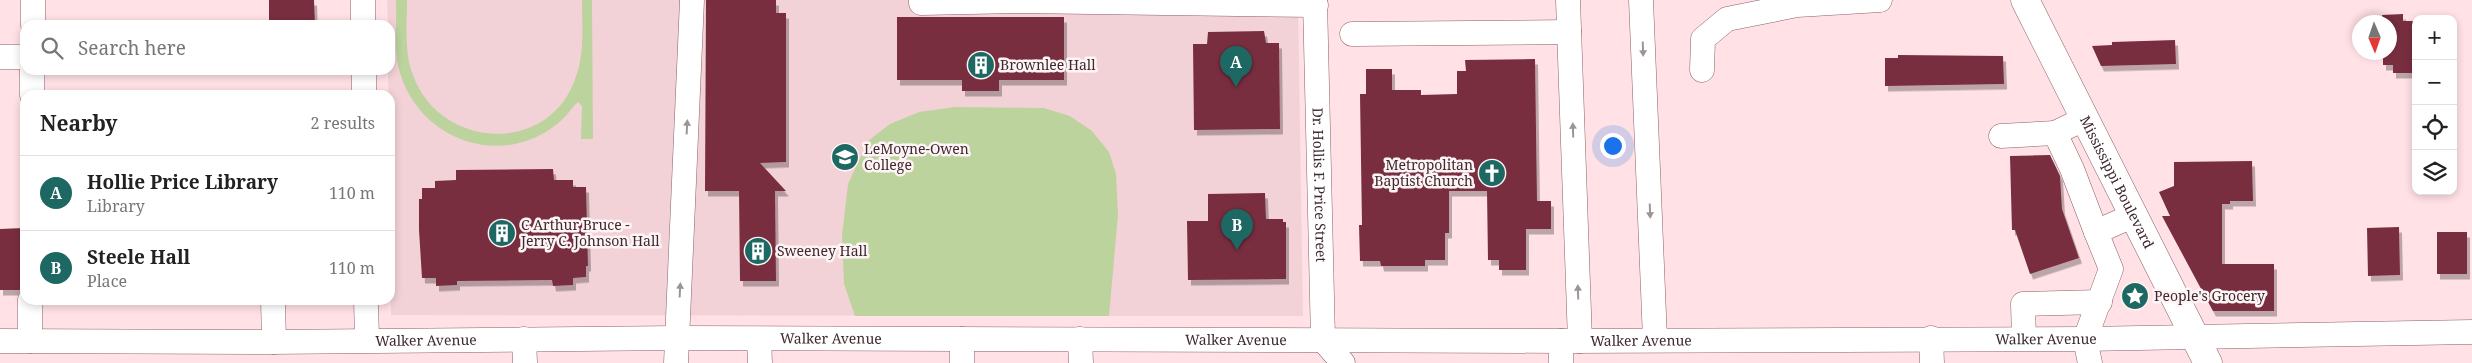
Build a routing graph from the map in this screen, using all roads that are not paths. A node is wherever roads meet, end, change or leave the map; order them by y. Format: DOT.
graph roads {
  1 [pos="32,0"];
  2 [pos="363,0"];
  3 [pos="692,0"];
  4 [pos="1019,0"];
  5 [pos="1568,0"];
  6 [pos="1641,0"];
  7 [pos="1880,0"];
  8 [pos="2025,0"];
  9 [pos="921,1"];
  10 [pos="974,1"];
  11 [pos="1316,2"];
  12 [pos="32,20"];
  13 [pos="363,20"];
  14 [pos="1569,32"];
  15 [pos="1352,34"];
  16 [pos="0,57"];
  17 [pos="20,57"];
  18 [pos="1702,70"];
  19 [pos="32,75"];
  20 [pos="364,75"];
  21 [pos="32,90"];
  22 [pos="364,90"];
  23 [pos="2084,119"];
  24 [pos="2055,133"];
  25 [pos="2001,136"];
  26 [pos="2132,216"];
  27 [pos="2096,232"];
  28 [pos="2100,302"];
  29 [pos="30,305"];
  30 [pos="273,305"];
  31 [pos="366,305"];
  32 [pos="2472,332"];
  33 [pos="2195,336"];
  34 [pos="676,338"];
  35 [pos="1931,338"];
  36 [pos="2024,338"];
  37 [pos="524,339"];
  38 [pos="759,339"];
  39 [pos="962,339"];
  40 [pos="1080,339"];
  41 [pos="1655,339"];
  42 [pos="2085,339"];
  43 [pos="367,340"];
  44 [pos="1323,340"];
  45 [pos="0,341"];
  46 [pos="30,341"];
  47 [pos="1568,348"];
  48 [pos="271,349"];
  49 [pos="525,363"];
  50 [pos="676,363"];
  51 [pos="760,363"];
  52 [pos="962,363"];
  53 [pos="1081,363"];
  54 [pos="1343,363"];
  55 [pos="1932,363"];
  56 [pos="2090,363"];
  57 [pos="2208,363"];
  1 -- 12 [label="street"];
  2 -- 13 [label="street"];
  34 -- 3 [label="street, one-way"];
  4 -- 10 [label="street"];
  4 -- 11 [label="street"];
  5 -- 14 [label="street"];
  6 -- 41 [label="street, one-way"];
  7 -- 18 [label="street"];
  8 -- 23 [label="main road, Mississippi Boulevard"];
  9 -- 10 [label="street"];
  11 -- 44 [label="street, Dr. Hollis F. Price Street"];
  14 -- 15 [label="street"];
  47 -- 14 [label="street, one-way"];
  16 -- 17 [label="street"];
  19 -- 21 [label="street"];
  20 -- 22 [label="street"];
  23 -- 24 [label="street"];
  23 -- 26 [label="main road, Mississippi Boulevard"];
  24 -- 25 [label="street"];
  24 -- 27 [label="street"];
  26 -- 27 [label="street"];
  26 -- 33 [label="main road, Mississippi Boulevard"];
  27 -- 28 [label="street"];
  28 -- 36 [label="street"];
  28 -- 42 [label="street"];
  29 -- 46 [label="street"];
  30 -- 48 [label="street"];
  31 -- 43 [label="street"];
  32 -- 33 [label="street, Walker Avenue"];
  33 -- 42 [label="street, Walker Avenue"];
  33 -- 57 [label="main road, Mississippi Boulevard"];
  34 -- 37 [label="street, Walker Avenue"];
  34 -- 38 [label="street, Walker Avenue"];
  34 -- 50 [label="street"];
  35 -- 36 [label="street, Walker Avenue"];
  35 -- 41 [label="street, Walker Avenue"];
  35 -- 55 [label="street"];
  36 -- 42 [label="street, Walker Avenue"];
  37 -- 43 [label="street, Walker Avenue"];
  37 -- 49 [label="street"];
  38 -- 39 [label="street, Walker Avenue"];
  38 -- 51 [label="street"];
  39 -- 40 [label="street, Walker Avenue"];
  39 -- 52 [label="street"];
  40 -- 44 [label="street, Walker Avenue"];
  40 -- 53 [label="street"];
  41 -- 47 [label="street, Walker Avenue"];
  42 -- 56 [label="street"];
  43 -- 48 [label="street, Walker Avenue"];
  44 -- 47 [label="street, Walker Avenue"];
  44 -- 54 [label="street"];
  45 -- 46 [label="street, Walker Avenue"];
  46 -- 48 [label="street, Walker Avenue"];
}
